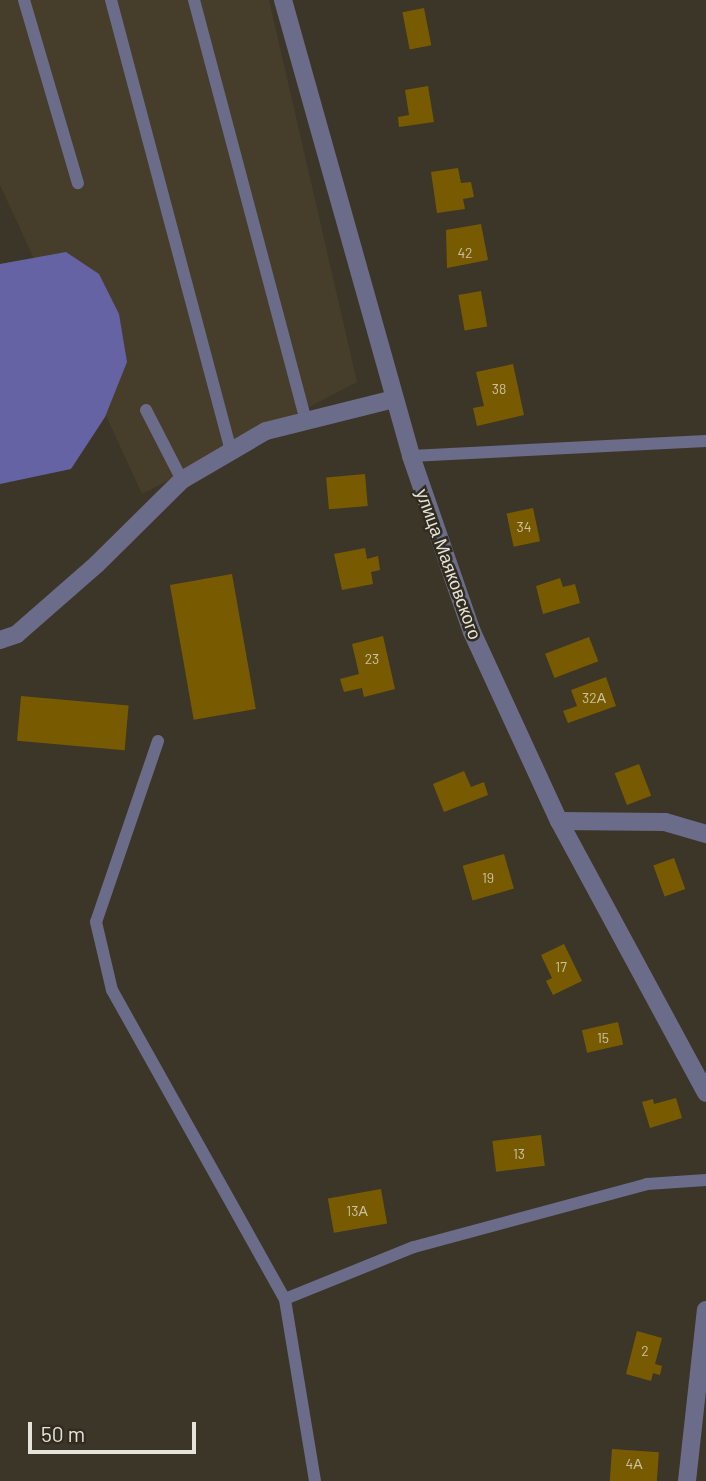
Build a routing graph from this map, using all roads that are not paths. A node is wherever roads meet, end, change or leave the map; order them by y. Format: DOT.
graph roads {
  1 [pos="24,0"];
  2 [pos="111,0"];
  3 [pos="194,0"];
  4 [pos="282,0"];
  5 [pos="78,183"];
  6 [pos="394,399"];
  7 [pos="146,410"];
  8 [pos="306,421"];
  9 [pos="706,441"];
  10 [pos="231,451"];
  11 [pos="411,456"];
  12 [pos="182,480"];
  13 [pos="0,640"];
  14 [pos="158,741"];
  15 [pos="559,821"];
  16 [pos="706,834"];
  17 [pos="706,1093"];
  18 [pos="706,1180"];
  19 [pos="285,1299"];
  20 [pos="706,1310"];
  21 [pos="315,1481"];
  22 [pos="687,1481"];
  1 -- 5 [label="lane"];
  2 -- 10 [label="lane"];
  3 -- 8 [label="lane"];
  4 -- 6 [label="street, улица Маяковского"];
  6 -- 8 [label="street"];
  6 -- 11 [label="street, улица Маяковского"];
  7 -- 12 [label="lane"];
  8 -- 10 [label="street"];
  9 -- 11 [label="lane"];
  10 -- 12 [label="street"];
  11 -- 15 [label="street, улица Маяковского"];
  12 -- 13 [label="street"];
  14 -- 19 [label="lane"];
  15 -- 16 [label="street"];
  15 -- 17 [label="street, улица Маяковского"];
  18 -- 19 [label="lane"];
  19 -- 21 [label="lane"];
  20 -- 22 [label="street"];
}
